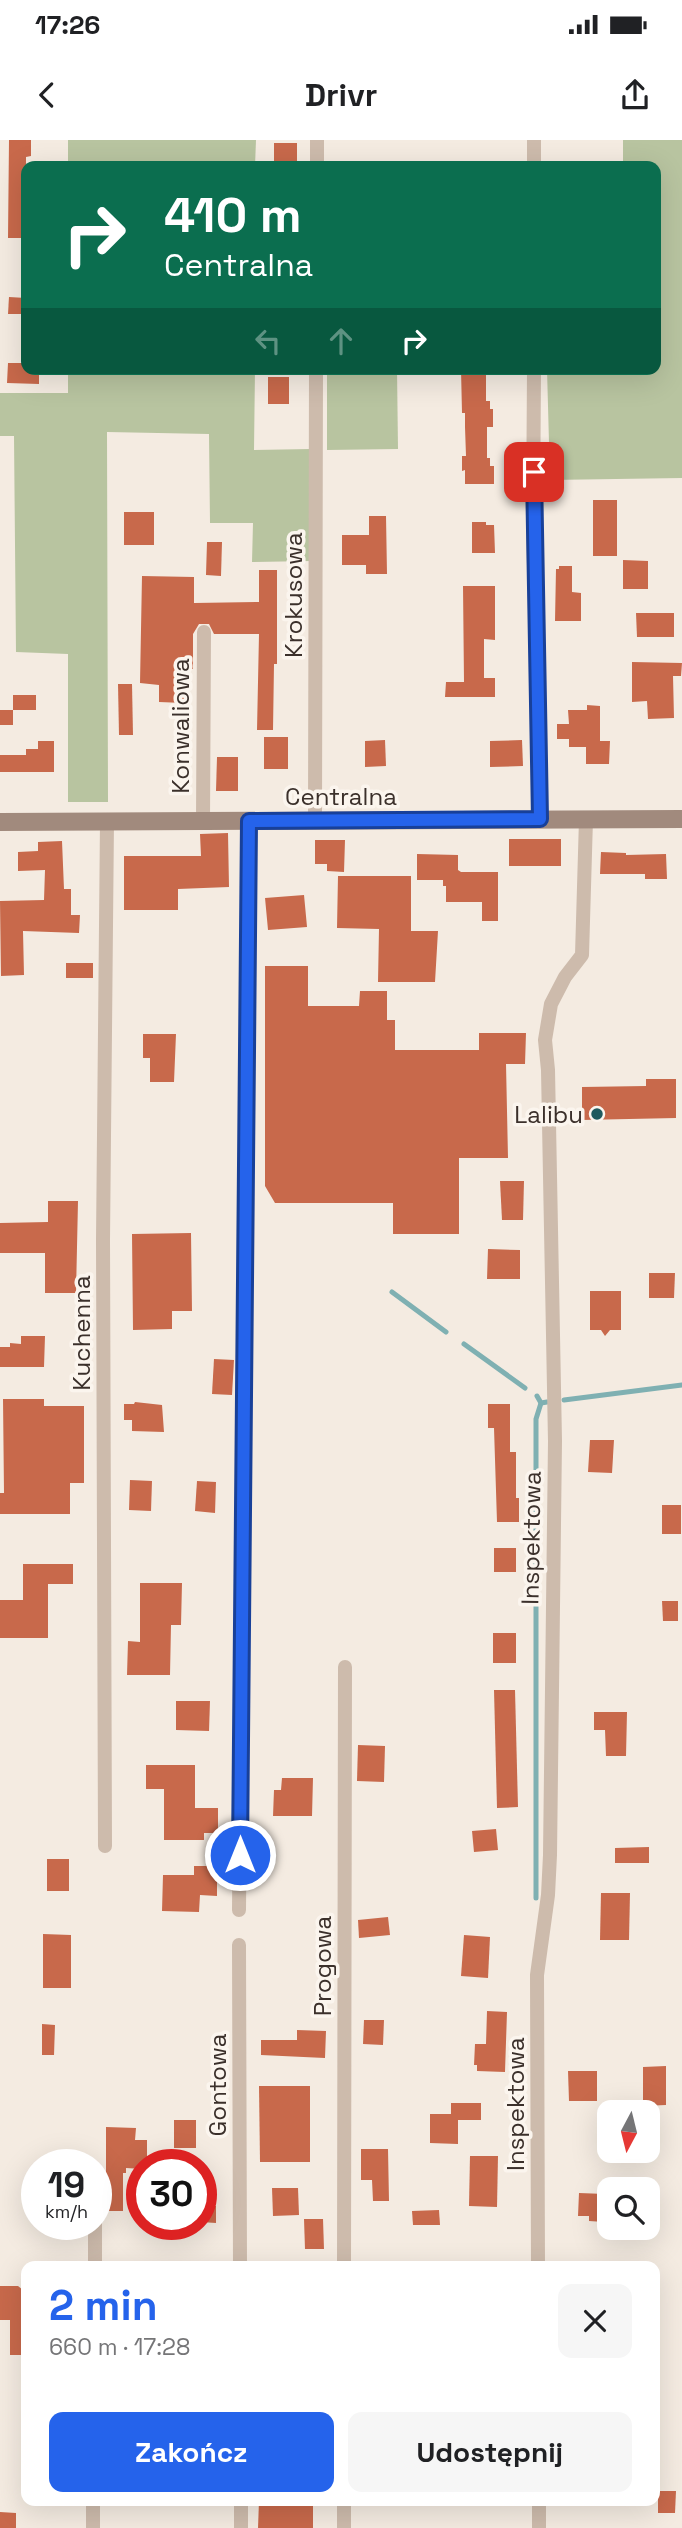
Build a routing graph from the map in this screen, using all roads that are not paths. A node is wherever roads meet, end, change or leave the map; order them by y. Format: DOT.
graph roads {
  1 [pos="317,140"];
  2 [pos="534,140"];
  3 [pos="317,161"];
  4 [pos="534,161"];
  5 [pos="316,375"];
  6 [pos="534,375"];
  7 [pos="204,632"];
  8 [pos="540,819"];
  9 [pos="586,819"];
  10 [pos="682,820"];
  11 [pos="107,821"];
  12 [pos="203,821"];
  13 [pos="249,821"];
  14 [pos="315,821"];
  15 [pos="0,822"];
  16 [pos="345,1667"];
  17 [pos="105,1846"];
  18 [pos="239,1910"];
  19 [pos="239,1945"];
  20 [pos="95,2240"];
  21 [pos="95,2261"];
  22 [pos="240,2261"];
  23 [pos="344,2261"];
  24 [pos="538,2261"];
  25 [pos="93,2506"];
  26 [pos="240,2506"];
  27 [pos="344,2506"];
  28 [pos="539,2506"];
  29 [pos="93,2528"];
  30 [pos="241,2528"];
  31 [pos="344,2528"];
  32 [pos="539,2528"];
  1 -- 3 [label="street"];
  2 -- 4 [label="street"];
  5 -- 14 [label="street, Krokusowa"];
  6 -- 8 [label="street"];
  7 -- 12 [label="street, Konwaliowa"];
  8 -- 9 [label="street, Centralna"];
  8 -- 14 [label="street, Centralna"];
  9 -- 10 [label="street, Centralna"];
  9 -- 24 [label="street, Inspektowa"];
  11 -- 12 [label="street, Centralna"];
  11 -- 15 [label="street, Centralna"];
  11 -- 17 [label="street, Kuchenna"];
  12 -- 13 [label="street, Centralna"];
  13 -- 14 [label="street, Centralna"];
  13 -- 18 [label="street"];
  16 -- 23 [label="street, Progowa"];
  19 -- 22 [label="street, Gontowa"];
  20 -- 21 [label="street"];
  25 -- 29 [label="street"];
  26 -- 30 [label="street"];
  27 -- 31 [label="street"];
  28 -- 32 [label="street"];
}
